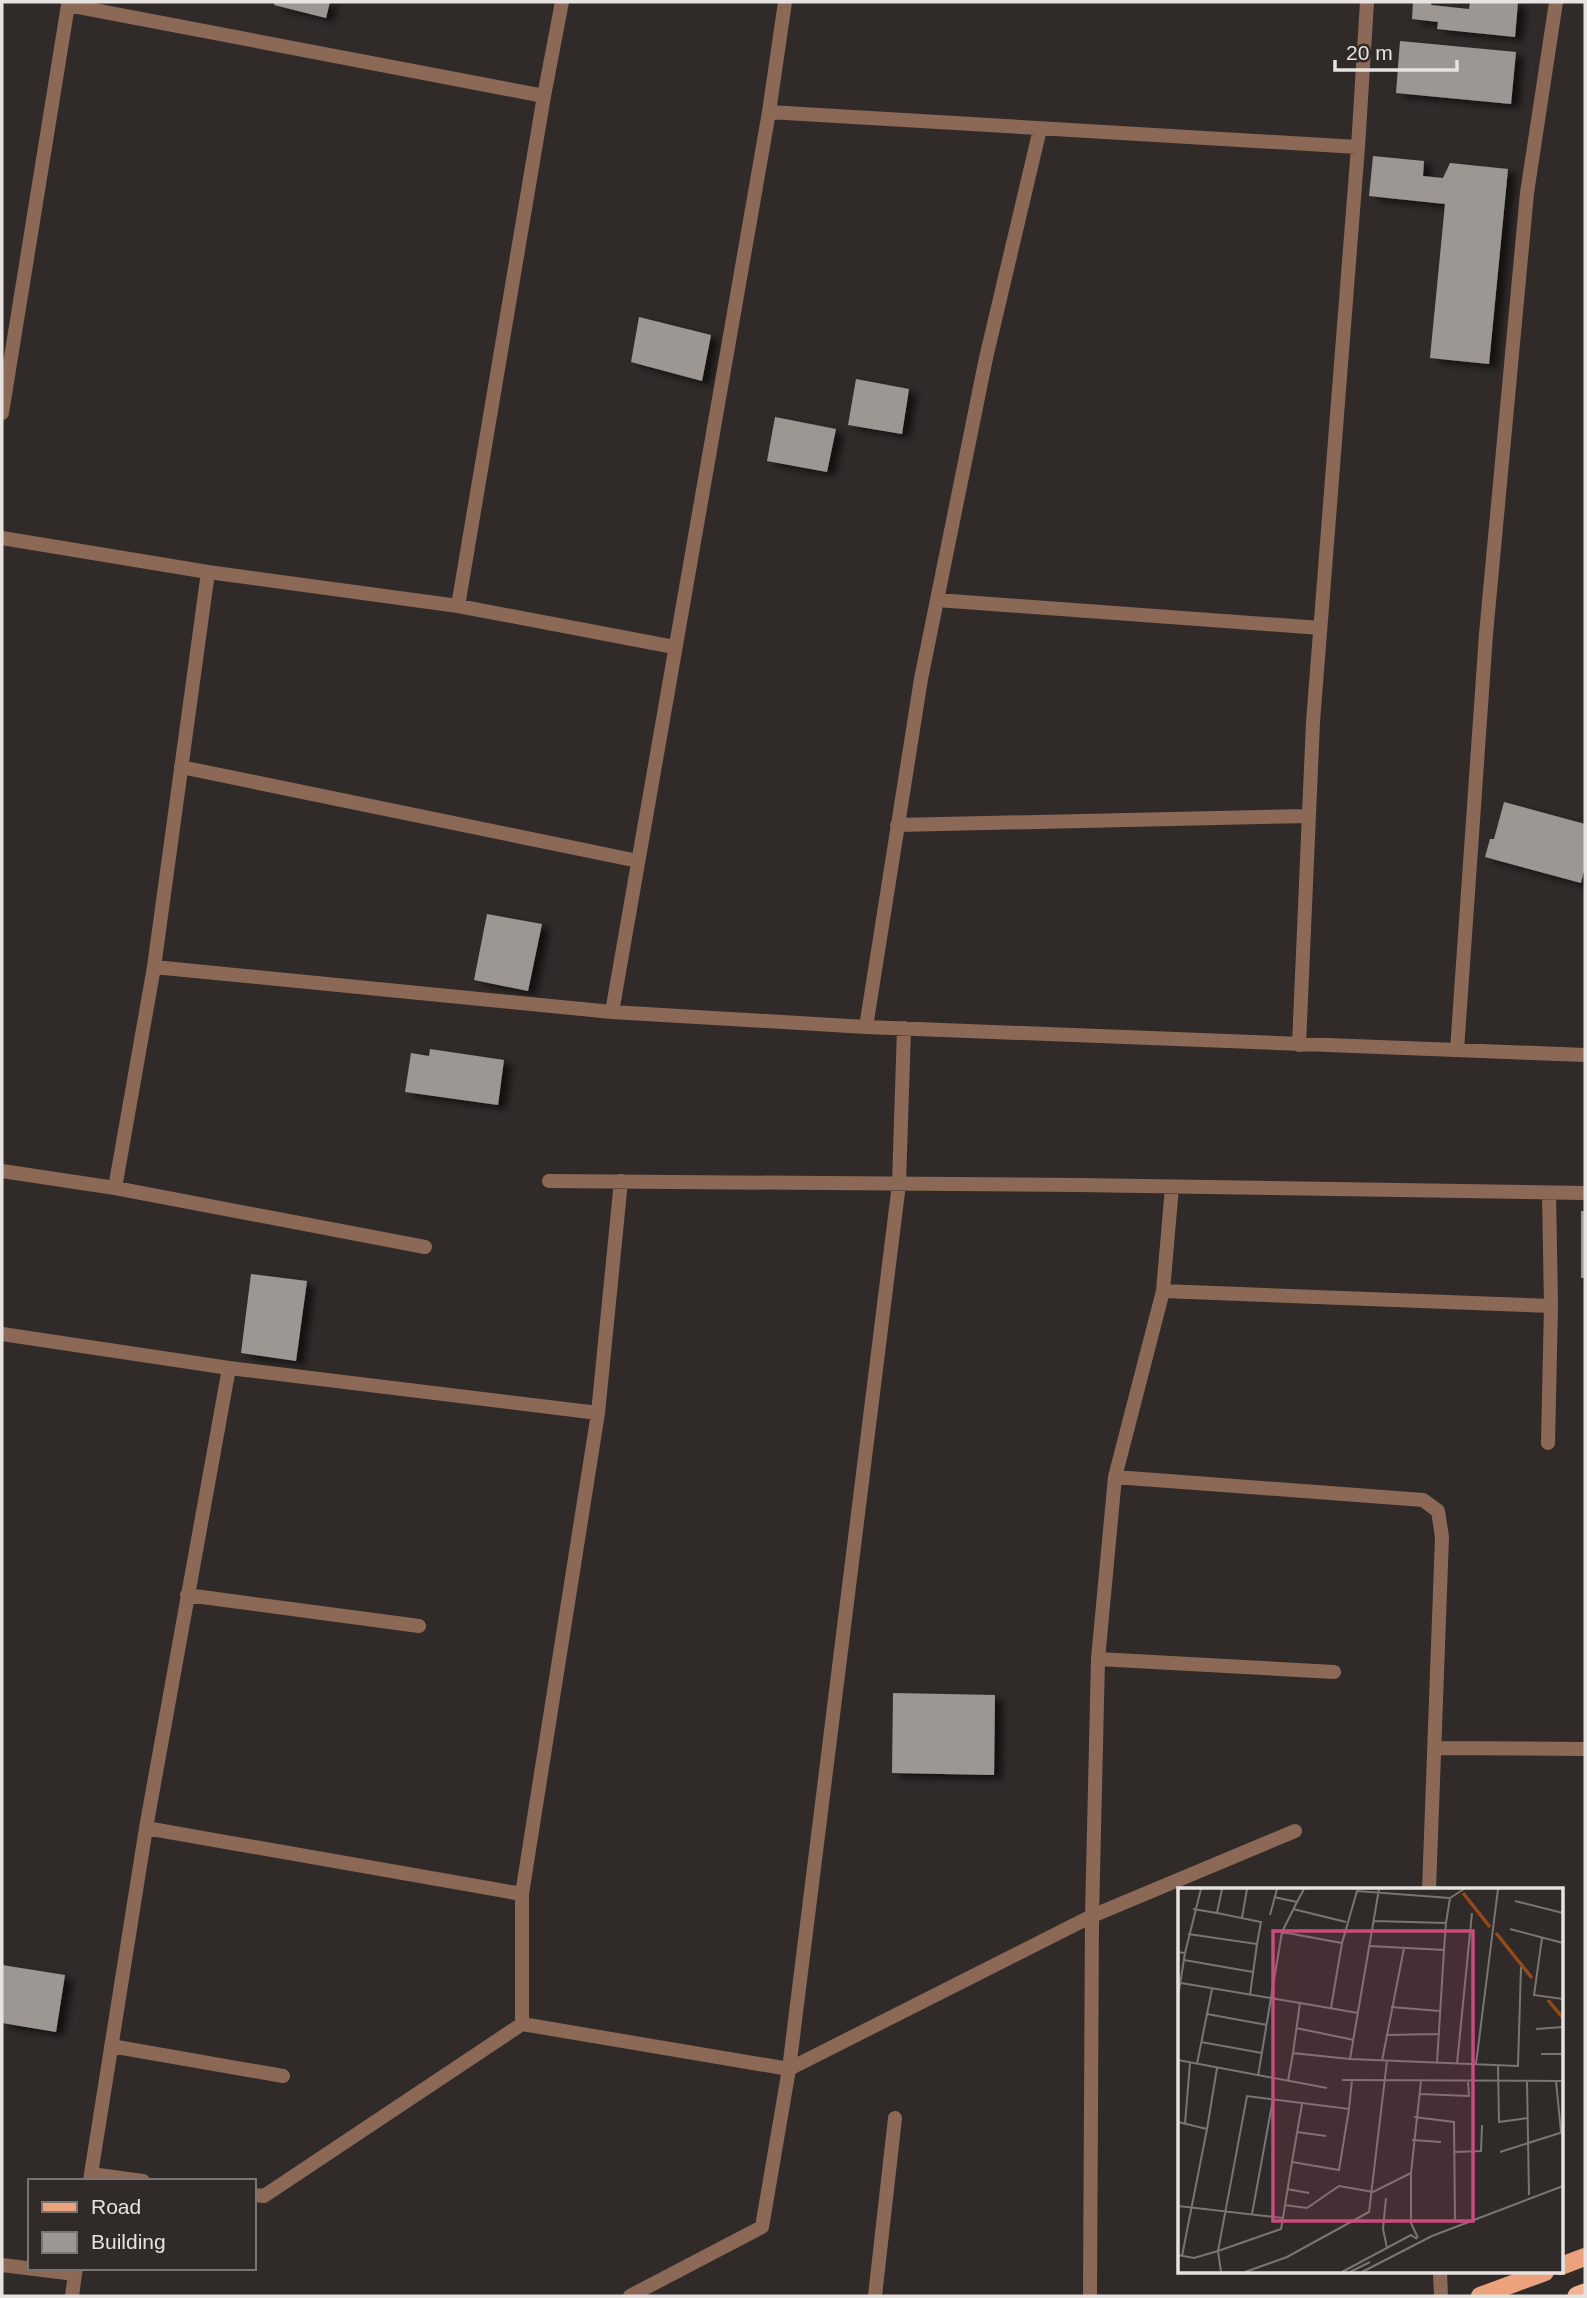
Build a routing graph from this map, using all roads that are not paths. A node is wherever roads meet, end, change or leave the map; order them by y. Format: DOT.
graph roads {
  1 [pos="562,2"];
  2 [pos="785,2"];
  3 [pos="1367,2"];
  4 [pos="1556,2"];
  5 [pos="68,3"];
  6 [pos="544,96"];
  7 [pos="769,113"];
  8 [pos="1040,129"];
  9 [pos="1358,147"];
  10 [pos="2,414"];
  11 [pos="2,538"];
  12 [pos="208,572"];
  13 [pos="937,600"];
  14 [pos="458,606"];
  15 [pos="1320,628"];
  16 [pos="674,647"];
  17 [pos="181,767"];
  18 [pos="1309,816"];
  19 [pos="897,825"];
  20 [pos="638,861"];
  21 [pos="154,967"];
  22 [pos="612,1012"];
  23 [pos="866,1027"];
  24 [pos="904,1028"];
  25 [pos="1299,1045"];
  26 [pos="1457,1050"];
  27 [pos="1585,1055"];
  28 [pos="2,1171"];
  29 [pos="549,1181"];
  30 [pos="621,1181"];
  31 [pos="899,1184"];
  32 [pos="1172,1187"];
  33 [pos="115,1188"];
  34 [pos="1549,1193"];
  35 [pos="1585,1193"];
  36 [pos="425,1247"];
  37 [pos="1163,1291"];
  38 [pos="1552,1306"];
  39 [pos="2,1334"];
  40 [pos="229,1368"];
  41 [pos="598,1413"];
  42 [pos="1548,1443"];
  43 [pos="1115,1477"];
  44 [pos="187,1595"];
  45 [pos="419,1626"];
  46 [pos="1098,1660"];
  47 [pos="1334,1672"];
  48 [pos="1434,1748"];
  49 [pos="1585,1749"];
  50 [pos="146,1828"];
  51 [pos="1295,1831"];
  52 [pos="1429,1888"];
  53 [pos="522,1894"];
  54 [pos="1092,1916"];
  55 [pos="522,2024"];
  56 [pos="111,2046"];
  57 [pos="789,2069"];
  58 [pos="283,2076"];
  59 [pos="895,2118"];
  60 [pos="91,2177"];
  61 [pos="118,2179"];
  62 [pos="256,2195"];
  63 [pos="1585,2257"];
  64 [pos="2,2265"];
  65 [pos="1562,2266"];
  66 [pos="28,2267"];
  67 [pos="76,2271"];
  68 [pos="1440,2274"];
  69 [pos="1540,2274"];
  70 [pos="1585,2293"];
  71 [pos="72,2296"];
  72 [pos="630,2296"];
  73 [pos="875,2296"];
  74 [pos="1090,2296"];
  75 [pos="1441,2296"];
  76 [pos="1480,2296"];
  77 [pos="1577,2296"];
  1 -- 6 [label="street"];
  2 -- 7 [label="street"];
  3 -- 9 [label="street"];
  4 -- 26 [label="street"];
  5 -- 6 [label="street"];
  5 -- 10 [label="street"];
  6 -- 14 [label="street"];
  7 -- 8 [label="street"];
  7 -- 16 [label="street"];
  8 -- 9 [label="street"];
  8 -- 13 [label="street"];
  9 -- 15 [label="street"];
  11 -- 12 [label="street"];
  12 -- 14 [label="street"];
  12 -- 17 [label="street"];
  13 -- 15 [label="street"];
  13 -- 19 [label="street"];
  14 -- 16 [label="street"];
  15 -- 18 [label="street"];
  16 -- 20 [label="street"];
  17 -- 20 [label="street"];
  17 -- 21 [label="street"];
  18 -- 19 [label="street"];
  18 -- 25 [label="street"];
  19 -- 23 [label="street"];
  20 -- 22 [label="street"];
  21 -- 22 [label="street"];
  21 -- 33 [label="street"];
  22 -- 23 [label="street"];
  23 -- 24 [label="street"];
  24 -- 25 [label="street"];
  24 -- 31 [label="street"];
  25 -- 26 [label="street"];
  26 -- 27 [label="street"];
  28 -- 33 [label="street"];
  29 -- 30 [label="street"];
  30 -- 31 [label="street"];
  30 -- 41 [label="street"];
  31 -- 32 [label="street"];
  31 -- 57 [label="street"];
  32 -- 34 [label="street"];
  32 -- 37 [label="street"];
  33 -- 36 [label="street"];
  34 -- 35 [label="street"];
  34 -- 38 [label="street"];
  37 -- 38 [label="street"];
  37 -- 43 [label="street"];
  38 -- 42 [label="street"];
  39 -- 40 [label="street"];
  40 -- 41 [label="street"];
  40 -- 44 [label="street"];
  41 -- 53 [label="street"];
  43 -- 46 [label="street"];
  43 -- 48 [label="street"];
  44 -- 45 [label="street"];
  44 -- 50 [label="street"];
  46 -- 47 [label="street"];
  46 -- 54 [label="street"];
  48 -- 49 [label="street"];
  48 -- 52 [label="street"];
  50 -- 53 [label="street"];
  50 -- 56 [label="street"];
  51 -- 54 [label="street"];
  53 -- 55 [label="street"];
  54 -- 57 [label="street"];
  54 -- 74 [label="street"];
  55 -- 57 [label="street"];
  55 -- 62 [label="street"];
  56 -- 58 [label="street"];
  56 -- 60 [label="street"];
  57 -- 72 [label="street"];
  59 -- 73 [label="street"];
  60 -- 61 [label="street"];
  63 -- 65 [label="main road"];
  64 -- 66 [label="street"];
  67 -- 71 [label="street"];
  68 -- 75 [label="street"];
  69 -- 76 [label="main road"];
  70 -- 77 [label="highway"];
}
